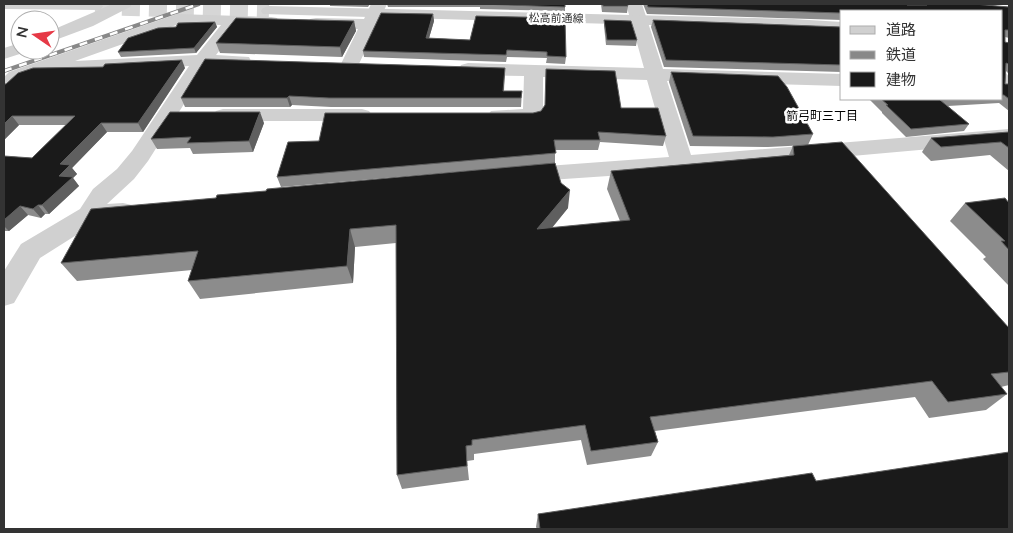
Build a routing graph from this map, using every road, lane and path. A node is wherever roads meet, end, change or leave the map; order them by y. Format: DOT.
graph roads {
  1 [pos="4,4"];
  2 [pos="124,4"];
  3 [pos="95,6"];
  4 [pos="269,11"];
  5 [pos="636,12"];
  6 [pos="374,14"];
  7 [pos="233,21"];
  8 [pos="840,27"];
  9 [pos="60,33"];
  10 [pos="203,60"];
  11 [pos="261,62"];
  12 [pos="329,65"];
  13 [pos="349,66"];
  14 [pos="368,66"];
  15 [pos="37,69"];
  16 [pos="446,69"];
  17 [pos="534,71"];
  18 [pos="656,75"];
  19 [pos="840,80"];
  20 [pos="4,87"];
  21 [pos="188,115"];
  22 [pos="381,115"];
  23 [pos="476,115"];
  24 [pos="1009,136"];
  25 [pos="682,164"];
  26 [pos="495,178"];
  27 [pos="148,208"];
  28 [pos="90,214"];
  29 [pos="30,251"];
  30 [pos="4,256"];
  31 [pos="4,295"];
  1 -- 3 [label="street"];
  2 -- 9 [label="street"];
  4 -- 6 [label="street, 松高前通線"];
  5 -- 6 [label="street, 松高前通線"];
  5 -- 8 [label="street, 松高前通線"];
  5 -- 18 [label="street"];
  6 -- 7 [label="street"];
  6 -- 13 [label="street"];
  7 -- 10 [label="street"];
  7 -- 15 [label="street"];
  10 -- 11 [label="street"];
  10 -- 15 [label="street"];
  10 -- 21 [label="street"];
  12 -- 13 [label="street"];
  13 -- 14 [label="street"];
  15 -- 20 [label="street"];
  16 -- 17 [label="street"];
  17 -- 18 [label="street"];
  17 -- 23 [label="street"];
  18 -- 19 [label="street"];
  18 -- 25 [label="street"];
  21 -- 22 [label="street"];
  21 -- 28 [label="street"];
  24 -- 25 [label="street"];
  25 -- 26 [label="street"];
  27 -- 28 [label="street"];
  28 -- 29 [label="street"];
  29 -- 30 [label="street"];
  29 -- 31 [label="street"];
}
